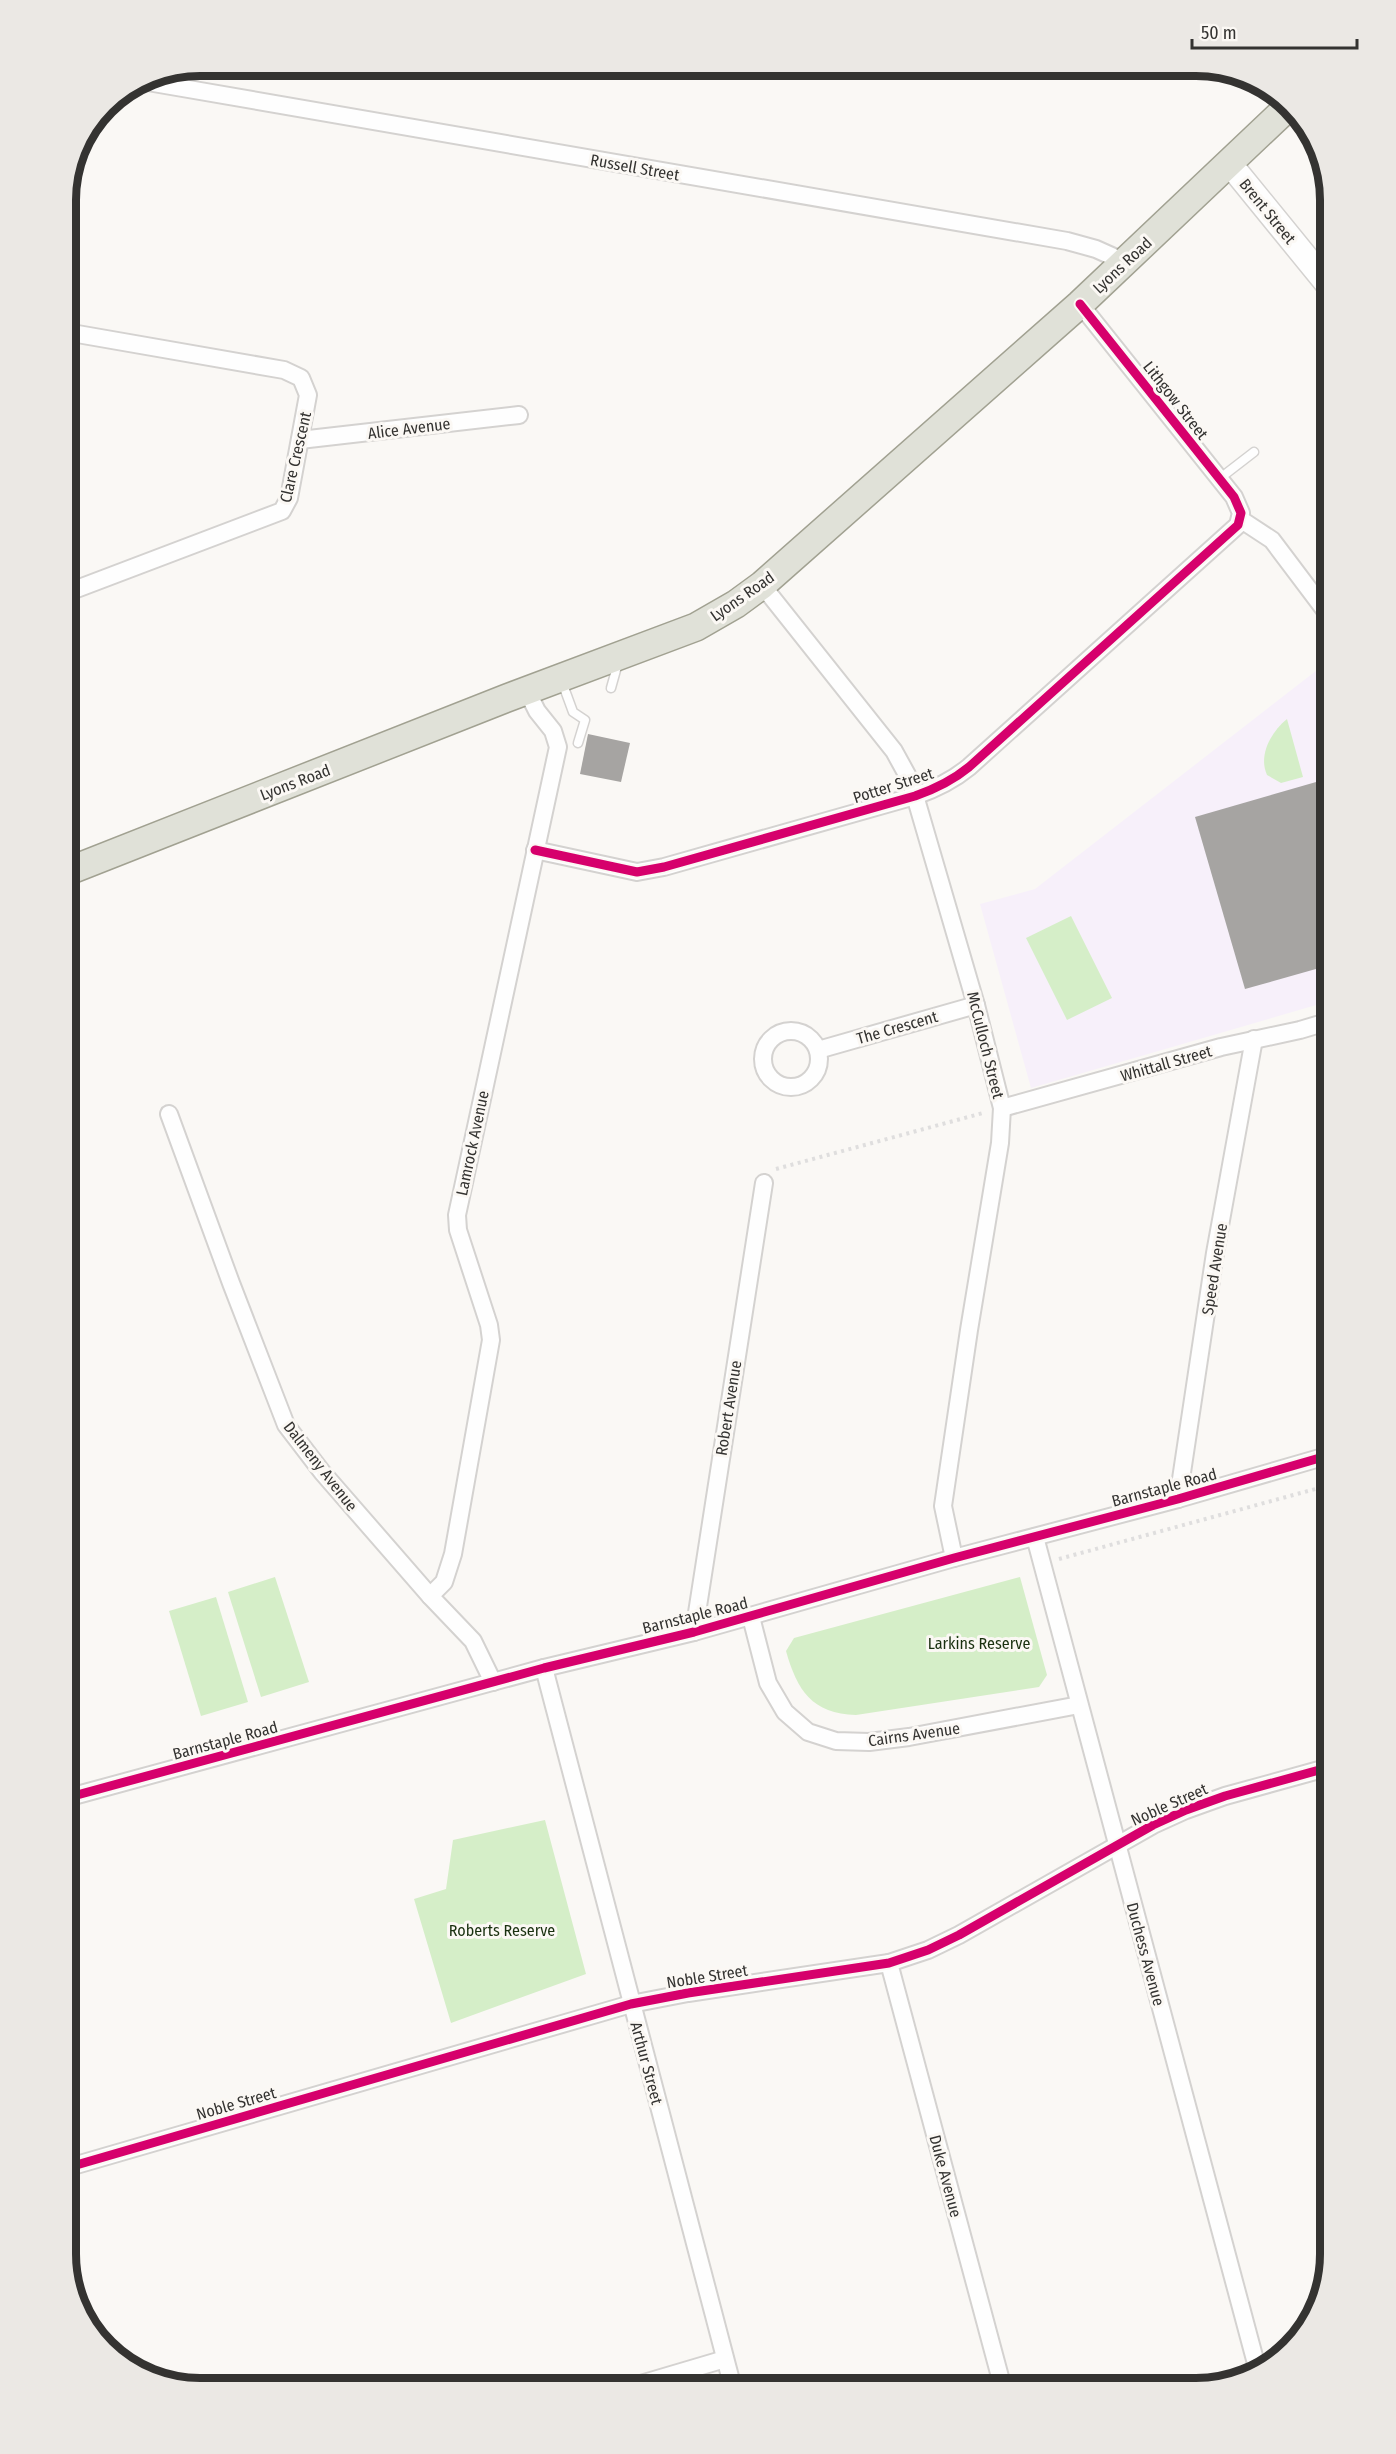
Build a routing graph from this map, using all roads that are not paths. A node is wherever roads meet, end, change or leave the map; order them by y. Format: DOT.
graph roads {
  1 [pos="159,84"];
  2 [pos="1282,112"];
  3 [pos="1229,163"];
  4 [pos="1125,262"];
  5 [pos="1320,275"];
  6 [pos="1080,304"];
  7 [pos="77,334"];
  8 [pos="519,415"];
  9 [pos="300,440"];
  10 [pos="1254,452"];
  11 [pos="1219,479"];
  12 [pos="1240,519"];
  13 [pos="762,585"];
  14 [pos="77,589"];
  15 [pos="1320,604"];
  16 [pos="619,656"];
  17 [pos="561,679"];
  18 [pos="611,688"];
  19 [pos="527,691"];
  20 [pos="578,743"];
  21 [pos="915,796"];
  22 [pos="535,850"];
  23 [pos="77,868"];
  24 [pos="976,1005"];
  25 [pos="1320,1024"];
  26 [pos="1254,1039"];
  27 [pos="818,1050"];
  28 [pos="1002,1108"];
  29 [pos="169,1113"];
  30 [pos="764,1183"];
  31 [pos="1320,1458"];
  32 [pos="1178,1499"];
  33 [pos="1035,1537"];
  34 [pos="954,1558"];
  35 [pos="430,1596"];
  36 [pos="751,1617"];
  37 [pos="694,1632"];
  38 [pos="543,1668"];
  39 [pos="494,1682"];
  40 [pos="1079,1705"];
  41 [pos="1320,1770"];
  42 [pos="76,1795"];
  43 [pos="1117,1845"];
  44 [pos="889,1963"];
  45 [pos="631,2004"];
  46 [pos="76,2165"];
  47 [pos="725,2359"];
  48 [pos="1256,2362"];
  49 [pos="663,2377"];
  50 [pos="730,2378"];
  51 [pos="1001,2378"];
  1 -- 4 [label="street, Russell Street"];
  2 -- 3 [label="main road, Lyons Road"];
  3 -- 4 [label="main road, Lyons Road"];
  3 -- 5 [label="main road, Brent Street"];
  4 -- 6 [label="main road, Lyons Road"];
  6 -- 11 [label="street, Lithgow Street"];
  6 -- 13 [label="main road, Lyons Road"];
  7 -- 9 [label="street, Clare Crescent"];
  8 -- 9 [label="street, Alice Avenue"];
  9 -- 14 [label="street, Clare Crescent"];
  10 -- 11 [label="lane"];
  11 -- 12 [label="street, Lithgow Street"];
  12 -- 15 [label="street"];
  12 -- 21 [label="street, Potter Street"];
  13 -- 16 [label="main road, Lyons Road"];
  13 -- 21 [label="street, McCulloch Street"];
  16 -- 17 [label="main road, Lyons Road"];
  16 -- 18 [label="lane"];
  17 -- 19 [label="main road, Lyons Road"];
  17 -- 20 [label="lane"];
  19 -- 22 [label="street, Lamrock Avenue"];
  19 -- 23 [label="main road, Lyons Road"];
  21 -- 22 [label="street, Potter Street"];
  21 -- 24 [label="street, McCulloch Street"];
  22 -- 35 [label="street, Lamrock Avenue"];
  24 -- 27 [label="street, The Crescent"];
  24 -- 28 [label="street, McCulloch Street"];
  25 -- 26 [label="street, Whittall Street"];
  26 -- 28 [label="street, Whittall Street"];
  26 -- 32 [label="street, Speed Avenue"];
  28 -- 34 [label="street, McCulloch Street"];
  29 -- 35 [label="street, Dalmeny Avenue"];
  30 -- 37 [label="street, Robert Avenue"];
  31 -- 32 [label="street, Barnstaple Road"];
  32 -- 33 [label="street, Barnstaple Road"];
  33 -- 34 [label="street, Barnstaple Road"];
  33 -- 40 [label="street, Duchess Avenue"];
  34 -- 36 [label="street, Barnstaple Road"];
  35 -- 39 [label="street, Dalmeny Avenue"];
  36 -- 37 [label="street, Barnstaple Road"];
  36 -- 40 [label="street, Cairns Avenue"];
  37 -- 38 [label="street, Barnstaple Road"];
  38 -- 39 [label="street, Barnstaple Road"];
  38 -- 45 [label="street, Arthur Street"];
  39 -- 42 [label="street, Barnstaple Road"];
  40 -- 43 [label="street, Duchess Avenue"];
  41 -- 43 [label="street, Noble Street"];
  43 -- 44 [label="street, Noble Street"];
  43 -- 48 [label="street, Duchess Avenue"];
  44 -- 45 [label="street, Noble Street"];
  44 -- 51 [label="street, Duke Avenue"];
  45 -- 46 [label="street, Noble Street"];
  45 -- 47 [label="street, Arthur Street"];
  47 -- 49 [label="street"];
  47 -- 50 [label="street, Arthur Street"];
}
